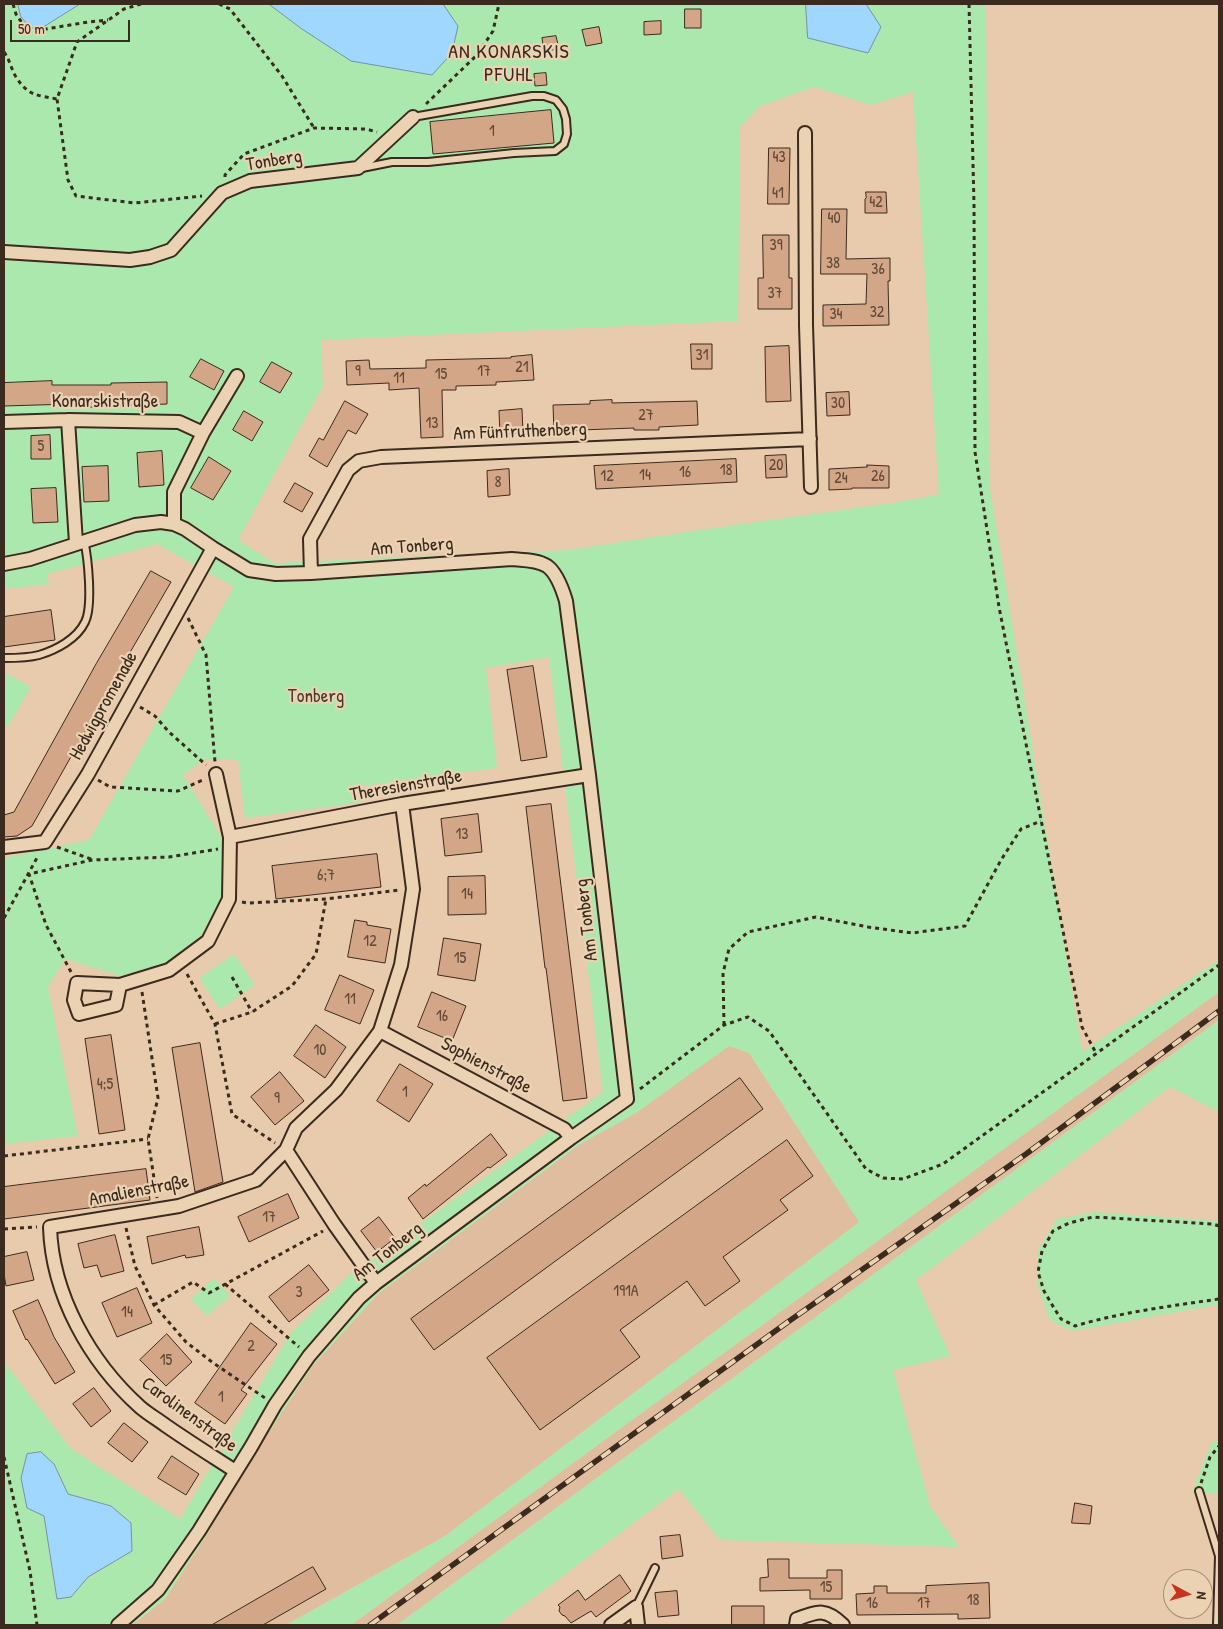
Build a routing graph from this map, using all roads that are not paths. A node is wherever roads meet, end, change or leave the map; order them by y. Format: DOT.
graph roads {
  1 [pos="413,117"];
  2 [pos="805,133"];
  3 [pos="358,168"];
  4 [pos="4,252"];
  5 [pos="237,376"];
  6 [pos="68,420"];
  7 [pos="4,422"];
  8 [pos="204,433"];
  9 [pos="810,439"];
  10 [pos="811,487"];
  11 [pos="174,524"];
  12 [pos="80,542"];
  13 [pos="213,548"];
  14 [pos="4,564"];
  15 [pos="311,573"];
  16 [pos="4,658"];
  17 [pos="216,774"];
  18 [pos="589,775"];
  19 [pos="402,804"];
  20 [pos="230,842"];
  21 [pos="4,847"];
  22 [pos="120,985"];
  23 [pos="380,1031"];
  24 [pos="571,1138"];
  25 [pos="286,1150"];
  26 [pos="50,1227"];
  27 [pos="376,1283"];
  28 [pos="235,1471"];
  29 [pos="1199,1491"];
  30 [pos="655,1568"];
  31 [pos="636,1607"];
  32 [pos="118,1625"];
  33 [pos="611,1625"];
  34 [pos="638,1625"];
  35 [pos="796,1625"];
  36 [pos="844,1625"];
  37 [pos="1217,1625"];
  1 -- 3 [label="street"];
  1 -- 3 [label="lane"];
  2 -- 9 [label="street"];
  3 -- 4 [label="street, Tonberg"];
  5 -- 8 [label="street"];
  6 -- 7 [label="street, Konarskistraße"];
  6 -- 8 [label="street, Konarskistraße"];
  6 -- 12 [label="street"];
  8 -- 11 [label="street"];
  9 -- 10 [label="street"];
  9 -- 15 [label="street, Am Fünfruthenberg"];
  11 -- 12 [label="street, Am Tonberg"];
  11 -- 13 [label="street, Am Tonberg"];
  12 -- 14 [label="street, Am Tonberg"];
  12 -- 16 [label="lane"];
  13 -- 15 [label="street, Am Tonberg"];
  13 -- 21 [label="street, Hedwigpromenade"];
  15 -- 18 [label="street, Am Tonberg"];
  17 -- 20 [label="street"];
  18 -- 19 [label="street, Theresienstraße"];
  18 -- 24 [label="street, Am Tonberg"];
  19 -- 20 [label="street, Theresienstraße"];
  19 -- 23 [label="street, Amalienstraße"];
  20 -- 22 [label="street"];
  22 -- 22 [label="street"];
  23 -- 24 [label="street, Sophienstraße"];
  23 -- 25 [label="street, Amalienstraße"];
  24 -- 27 [label="street, Am Tonberg"];
  25 -- 26 [label="street, Amalienstraße"];
  25 -- 27 [label="street"];
  26 -- 28 [label="street, Carolinenstraße"];
  27 -- 28 [label="street, Am Tonberg"];
  28 -- 32 [label="street, Am Tonberg"];
  29 -- 37 [label="lane"];
  30 -- 31 [label="lane"];
  31 -- 33 [label="street"];
  31 -- 34 [label="street"];
  35 -- 36 [label="street"];
}
